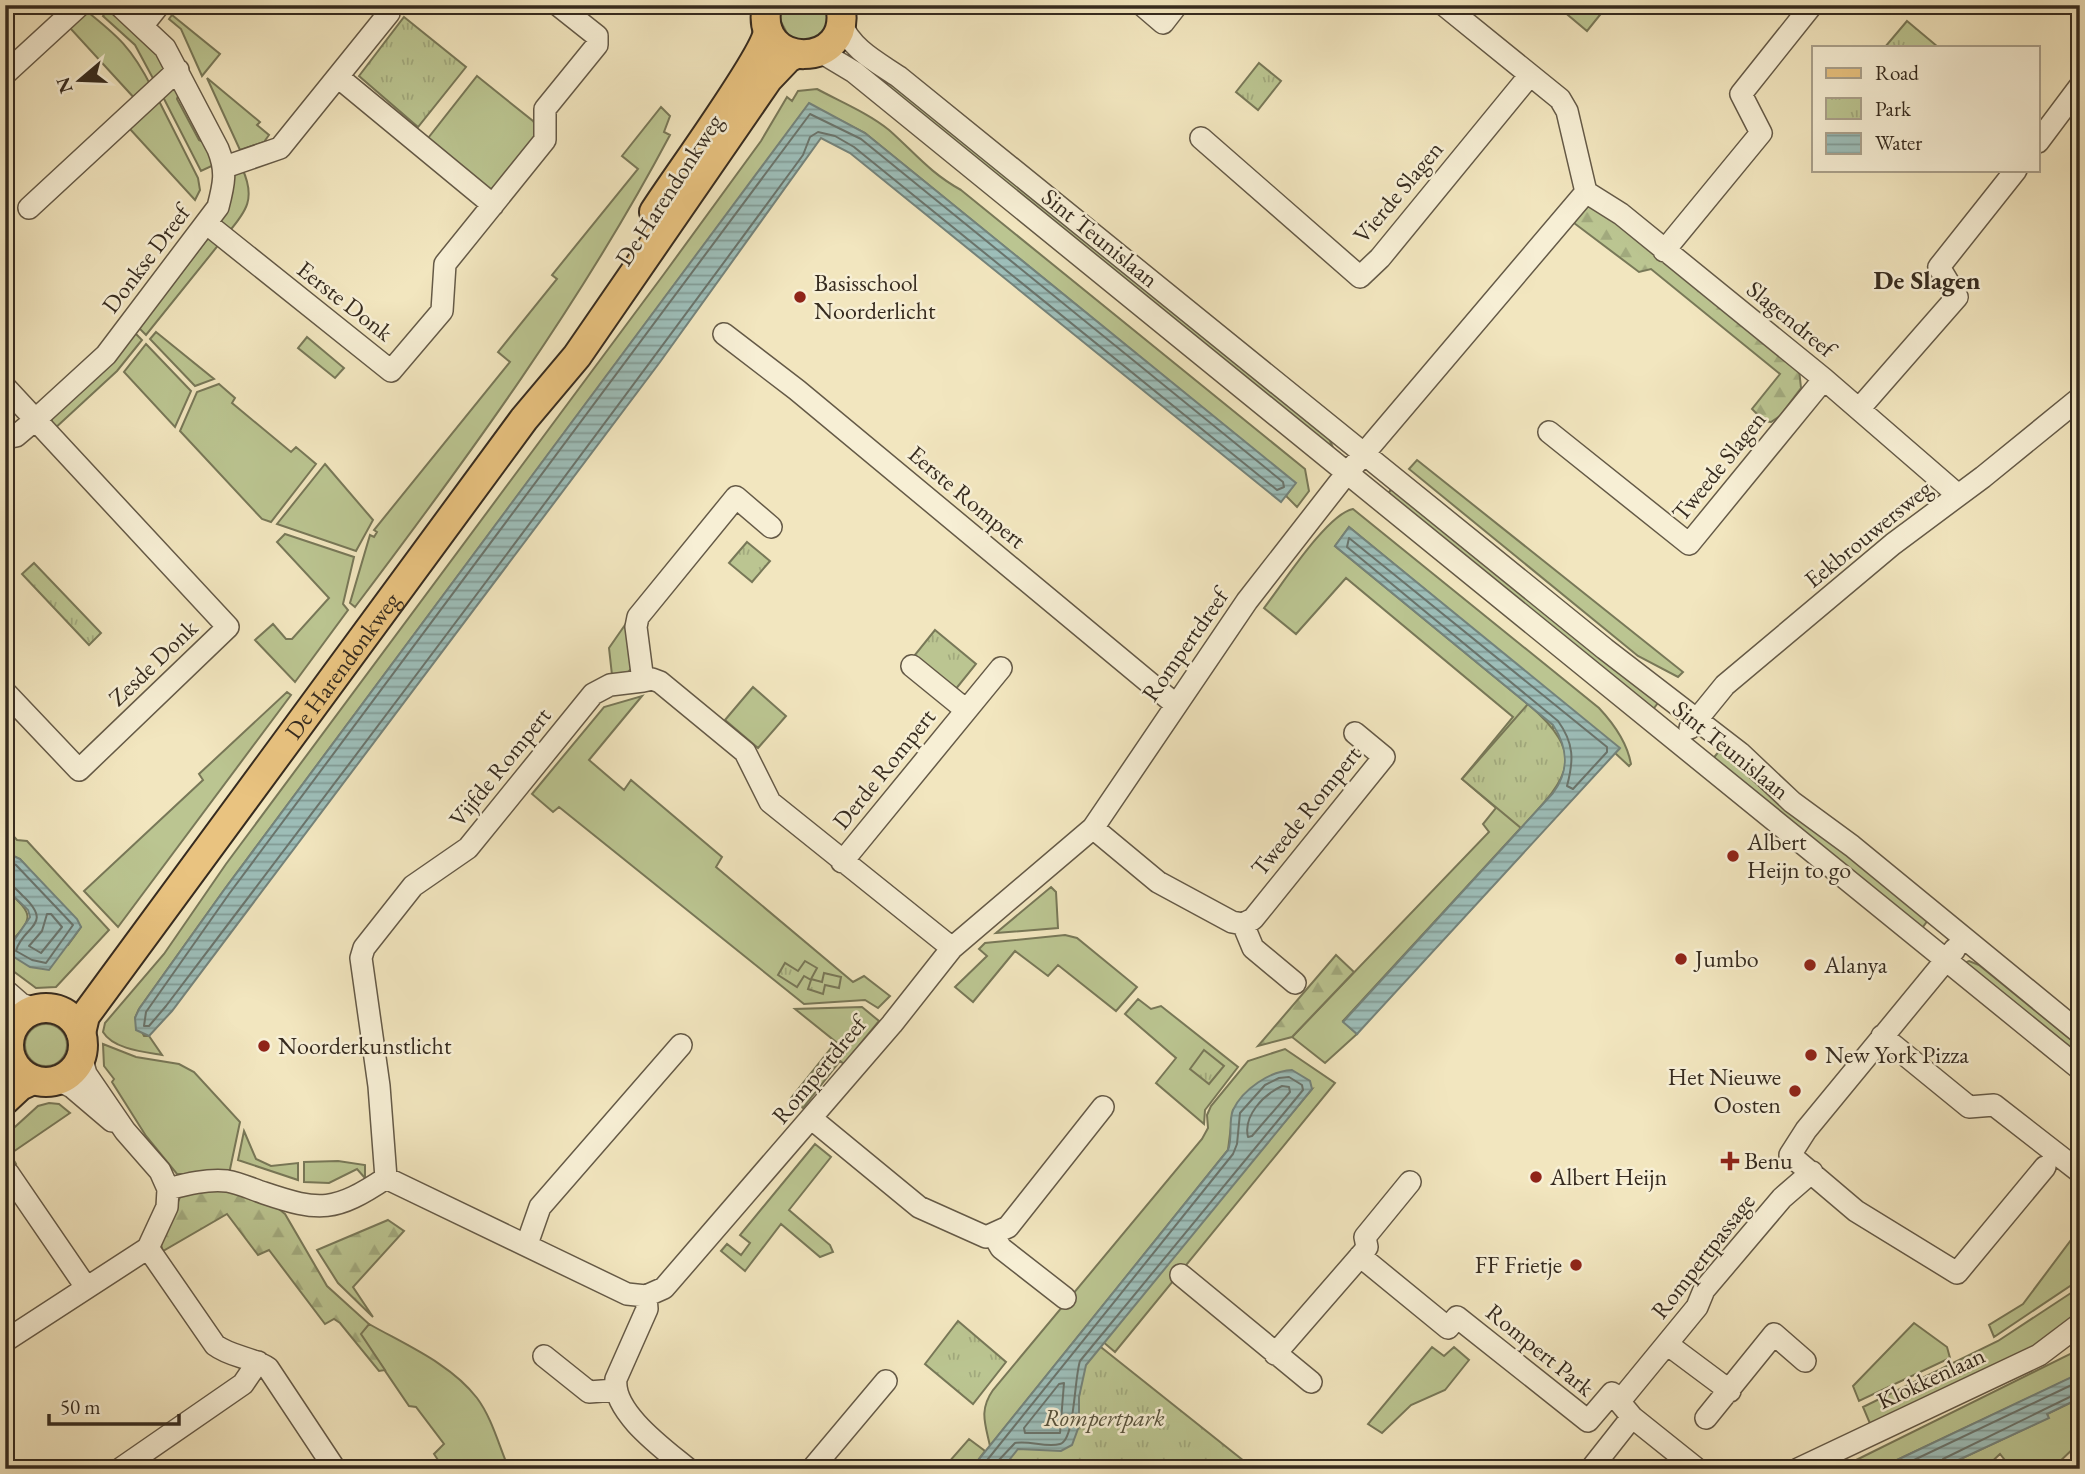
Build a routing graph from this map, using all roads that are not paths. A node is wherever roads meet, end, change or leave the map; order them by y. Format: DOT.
graph roads {
  1 [pos="80,5"];
  2 [pos="119,5"];
  3 [pos="159,5"];
  4 [pos="389,5"];
  5 [pos="558,5"];
  6 [pos="1142,5"];
  7 [pos="1177,5"];
  8 [pos="1444,5"];
  9 [pos="1812,5"];
  10 [pos="767,12"];
  11 [pos="841,14"];
  12 [pos="143,25"];
  13 [pos="805,54"];
  14 [pos="178,71"];
  15 [pos="5,74"];
  16 [pos="1530,75"];
  17 [pos="338,77"];
  18 [pos="2080,86"];
  19 [pos="1201,138"];
  20 [pos="2039,141"];
  21 [pos="225,167"];
  22 [pos="2014,172"];
  23 [pos="1586,192"];
  24 [pos="493,205"];
  25 [pos="29,208"];
  26 [pos="206,223"];
  27 [pos="1664,251"];
  28 [pos="724,334"];
  29 [pos="1824,379"];
  30 [pos="5,387"];
  31 [pos="2080,398"];
  32 [pos="1859,409"];
  33 [pos="524,419"];
  34 [pos="35,421"];
  35 [pos="1549,432"];
  36 [pos="5,438"];
  37 [pos="1364,454"];
  38 [pos="1348,473"];
  39 [pos="1958,495"];
  40 [pos="771,527"];
  41 [pos="912,666"];
  42 [pos="1001,668"];
  43 [pos="643,681"];
  44 [pos="5,692"];
  45 [pos="1175,704"];
  46 [pos="966,710"];
  47 [pos="1698,719"];
  48 [pos="1355,733"];
  49 [pos="1679,742"];
  50 [pos="1093,828"];
  51 [pos="842,862"];
  52 [pos="158,914"];
  53 [pos="1243,924"];
  54 [pos="1965,937"];
  55 [pos="952,948"];
  56 [pos="1947,959"];
  57 [pos="1295,983"];
  58 [pos="5,990"];
  59 [pos="44,1009"];
  60 [pos="2080,1033"];
  61 [pos="1882,1036"];
  62 [pos="8,1045"];
  63 [pos="81,1045"];
  64 [pos="681,1045"];
  65 [pos="2080,1069"];
  66 [pos="46,1080"];
  67 [pos="5,1100"];
  68 [pos="1103,1107"];
  69 [pos="812,1119"];
  70 [pos="125,1131"];
  71 [pos="2045,1167"];
  72 [pos="1812,1172"];
  73 [pos="2080,1172"];
  74 [pos="8,1173"];
  75 [pos="386,1178"];
  76 [pos="1410,1182"];
  77 [pos="168,1189"];
  78 [pos="994,1236"];
  79 [pos="527,1244"];
  80 [pos="148,1248"];
  81 [pos="1360,1256"];
  82 [pos="1181,1275"];
  83 [pos="86,1287"];
  84 [pos="646,1296"];
  85 [pos="1065,1298"];
  86 [pos="2080,1324"];
  87 [pos="5,1341"];
  88 [pos="1667,1344"];
  89 [pos="1275,1354"];
  90 [pos="544,1356"];
  91 [pos="1805,1361"];
  92 [pos="258,1362"];
  93 [pos="886,1381"];
  94 [pos="1311,1382"];
  95 [pos="615,1390"];
  96 [pos="1730,1391"];
  97 [pos="1626,1410"];
  98 [pos="1706,1418"];
  99 [pos="120,1469"];
  100 [pos="335,1469"];
  101 [pos="688,1469"];
  102 [pos="812,1469"];
  103 [pos="1591,1469"];
  104 [pos="1698,1469"];
  105 [pos="1798,1469"];
  1 -- 15 [label="street"];
  2 -- 12 [label="street"];
  3 -- 12 [label="street"];
  4 -- 17 [label="street"];
  5 -- 24 [label="street, Eerste Donk"];
  6 -- 7 [label="street"];
  8 -- 16 [label="street"];
  9 -- 27 [label="street"];
  10 -- 13 [label="main road"];
  10 -- 33 [label="main road, De Harendonkweg"];
  11 -- 13 [label="main road, De Harendonkweg"];
  11 -- 37 [label="street, Sint Teunislaan"];
  12 -- 14 [label="street"];
  13 -- 33 [label="main road, De Harendonkweg"];
  13 -- 38 [label="street, Sint Teunislaan"];
  14 -- 21 [label="street"];
  14 -- 25 [label="street"];
  16 -- 19 [label="street, Vierde Slagen"];
  16 -- 23 [label="street"];
  17 -- 21 [label="street"];
  17 -- 24 [label="street"];
  18 -- 20 [label="street"];
  21 -- 26 [label="street, Donkse Dreef"];
  22 -- 32 [label="street"];
  23 -- 27 [label="street, Slagendreef"];
  23 -- 37 [label="street"];
  24 -- 26 [label="street, Eerste Donk"];
  26 -- 34 [label="street, Donkse Dreef"];
  27 -- 29 [label="street, Slagendreef"];
  28 -- 45 [label="street, Eerste Rompert"];
  29 -- 32 [label="street, Slagendreef"];
  29 -- 35 [label="street, Tweede Slagen"];
  30 -- 34 [label="street"];
  31 -- 39 [label="street, Eekbrouwersweg"];
  32 -- 39 [label="street, Slagendreef"];
  33 -- 52 [label="main road, De Harendonkweg"];
  34 -- 36 [label="street, Donkse Dreef"];
  34 -- 44 [label="street, Zesde Donk"];
  37 -- 38 [label="street"];
  37 -- 47 [label="street, Sint Teunislaan"];
  38 -- 45 [label="street, Rompertdreef"];
  38 -- 49 [label="street, Sint Teunislaan"];
  39 -- 47 [label="street, Eekbrouwersweg"];
  40 -- 43 [label="street"];
  41 -- 46 [label="street, Derde Rompert"];
  42 -- 46 [label="street, Derde Rompert"];
  43 -- 51 [label="street, Derde Rompert"];
  43 -- 75 [label="street, Vijfde Rompert"];
  45 -- 50 [label="street, Rompertdreef"];
  46 -- 51 [label="street, Derde Rompert"];
  47 -- 49 [label="street, Eekbrouwersweg"];
  47 -- 54 [label="street, Sint Teunislaan"];
  48 -- 53 [label="street, Tweede Rompert"];
  49 -- 56 [label="street, Sint Teunislaan"];
  50 -- 53 [label="street"];
  50 -- 55 [label="street, Rompertdreef"];
  51 -- 55 [label="street, Derde Rompert"];
  52 -- 59 [label="main road, De Harendonkweg"];
  52 -- 63 [label="main road, De Harendonkweg"];
  53 -- 57 [label="street"];
  54 -- 56 [label="street"];
  54 -- 60 [label="street, Sint Teunislaan"];
  55 -- 69 [label="street, Rompertdreef"];
  56 -- 61 [label="street"];
  56 -- 65 [label="street, Sint Teunislaan"];
  58 -- 59 [label="street"];
  59 -- 62 [label="main road"];
  59 -- 63 [label="main road"];
  61 -- 72 [label="street"];
  61 -- 73 [label="street"];
  62 -- 66 [label="main road"];
  63 -- 66 [label="main road"];
  63 -- 70 [label="street"];
  64 -- 79 [label="street"];
  66 -- 67 [label="main road"];
  66 -- 70 [label="street"];
  68 -- 78 [label="street"];
  69 -- 78 [label="street"];
  69 -- 84 [label="street, Rompertdreef"];
  70 -- 77 [label="street"];
  71 -- 72 [label="street"];
  72 -- 88 [label="street, Rompertpassage"];
  74 -- 83 [label="street"];
  75 -- 77 [label="street"];
  75 -- 79 [label="street"];
  76 -- 81 [label="street"];
  77 -- 80 [label="street"];
  78 -- 85 [label="street"];
  79 -- 84 [label="street"];
  80 -- 83 [label="street"];
  80 -- 92 [label="street"];
  81 -- 89 [label="street"];
  81 -- 97 [label="street, Rompert Park"];
  82 -- 89 [label="street"];
  83 -- 87 [label="street"];
  84 -- 95 [label="street"];
  86 -- 105 [label="street, Klokkenlaan"];
  88 -- 96 [label="street"];
  88 -- 97 [label="street, Rompert Park"];
  89 -- 94 [label="street"];
  90 -- 95 [label="street"];
  91 -- 96 [label="street"];
  92 -- 99 [label="street"];
  92 -- 100 [label="street"];
  93 -- 102 [label="street"];
  95 -- 101 [label="street"];
  96 -- 98 [label="street"];
  97 -- 103 [label="street, Rompert Park"];
  97 -- 104 [label="street"];
}
